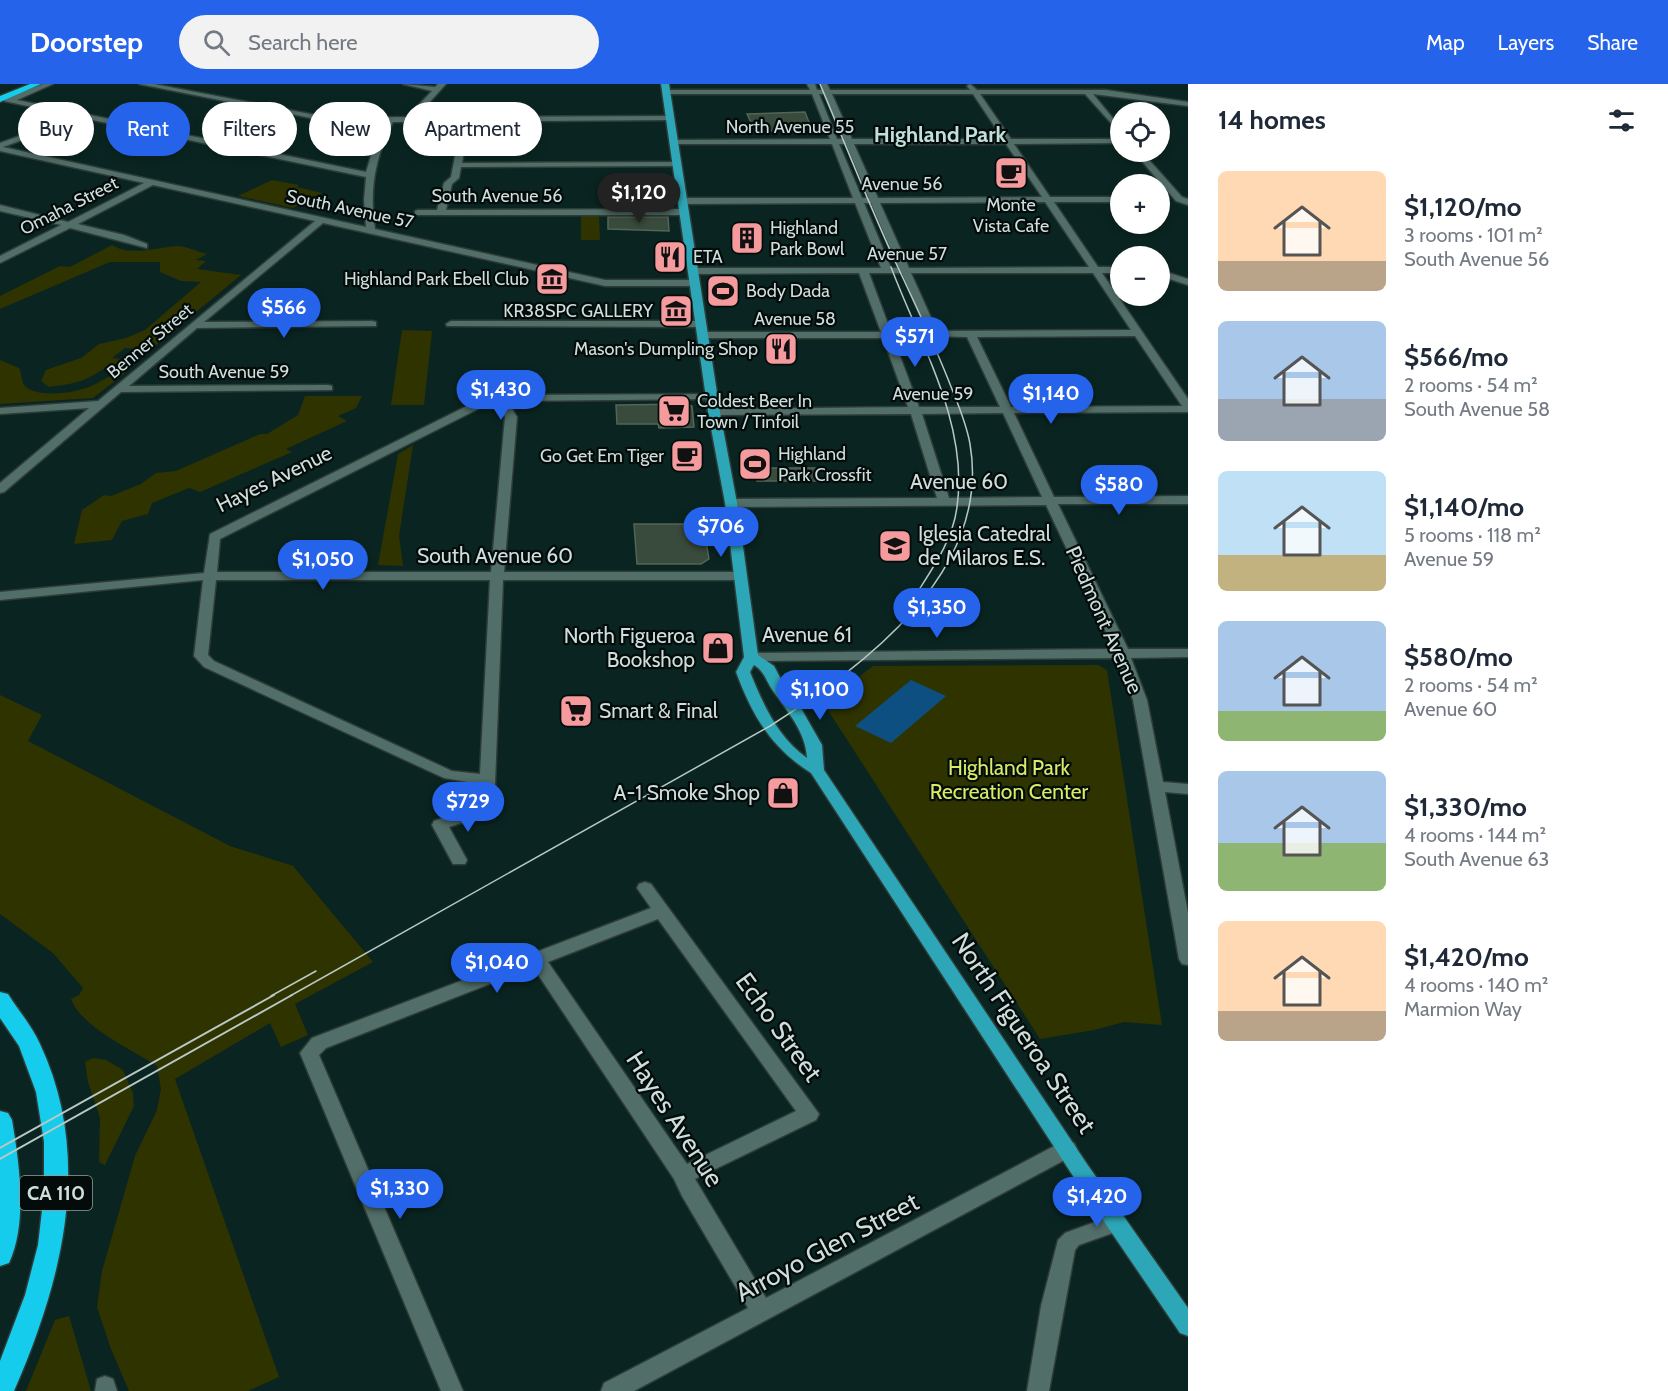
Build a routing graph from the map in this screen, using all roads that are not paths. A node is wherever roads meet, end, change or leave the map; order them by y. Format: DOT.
graph roads {
  1 [pos="21,84"];
  2 [pos="37,84"];
  3 [pos="49,84"];
  4 [pos="144,84"];
  5 [pos="424,84"];
  6 [pos="811,84"];
  7 [pos="823,84"];
  8 [pos="969,84"];
  9 [pos="411,85"];
  10 [pos="440,87"];
  11 [pos="666,88"];
  12 [pos="0,92"];
  13 [pos="815,92"];
  14 [pos="827,92"];
  15 [pos="975,92"];
  16 [pos="1087,92"];
  17 [pos="4,100"];
  18 [pos="426,102"];
  19 [pos="1188,104"];
  20 [pos="0,105"];
  21 [pos="309,115"];
  22 [pos="542,118"];
  23 [pos="670,118"];
  24 [pos="94,119"];
  25 [pos="391,119"];
  26 [pos="403,119"];
  27 [pos="1110,119"];
  28 [pos="18,140"];
  29 [pos="848,141"];
  30 [pos="1110,141"];
  31 [pos="675,142"];
  32 [pos="835,142"];
  33 [pos="1008,142"];
  34 [pos="0,147"];
  35 [pos="10,151"];
  36 [pos="0,155"];
  37 [pos="375,156"];
  38 [pos="459,156"];
  39 [pos="1148,162"];
  40 [pos="677,164"];
  41 [pos="458,165"];
  42 [pos="370,175"];
  43 [pos="153,182"];
  44 [pos="1110,199"];
  45 [pos="1170,199"];
  46 [pos="860,200"];
  47 [pos="873,200"];
  48 [pos="1047,200"];
  49 [pos="1185,200"];
  50 [pos="683,201"];
  51 [pos="0,208"];
  52 [pos="685,212"];
  53 [pos="418,213"];
  54 [pos="441,213"];
  55 [pos="322,220"];
  56 [pos="69,225"];
  57 [pos="371,230"];
  58 [pos="144,246"];
  59 [pos="0,260"];
  60 [pos="1094,269"];
  61 [pos="887,270"];
  62 [pos="1110,270"];
  63 [pos="694,271"];
  64 [pos="862,271"];
  65 [pos="904,271"];
  66 [pos="1170,276"];
  67 [pos="1188,282"];
  68 [pos="695,283"];
  69 [pos="372,324"];
  70 [pos="451,324"];
  71 [pos="195,325"];
  72 [pos="702,329"];
  73 [pos="1137,333"];
  74 [pos="887,335"];
  75 [pos="971,335"];
  76 [pos="328,388"];
  77 [pos="119,389"];
  78 [pos="712,397"];
  79 [pos="508,402"];
  80 [pos="102,404"];
  81 [pos="1188,408"];
  82 [pos="915,410"];
  83 [pos="1007,410"];
  84 [pos="0,411"];
  85 [pos="714,412"];
  86 [pos="0,489"];
  87 [pos="1188,500"];
  88 [pos="1050,501"];
  89 [pos="944,502"];
  90 [pos="731,503"];
  91 [pos="208,576"];
  92 [pos="497,576"];
  93 [pos="739,576"];
  94 [pos="0,596"];
  95 [pos="1188,653"];
  96 [pos="1123,654"];
  97 [pos="751,657"];
  98 [pos="816,770"];
  99 [pos="488,780"];
  100 [pos="1156,786"];
  101 [pos="1188,789"];
  102 [pos="459,860"];
  103 [pos="645,888"];
  104 [pos="661,911"];
  105 [pos="1188,958"];
  106 [pos="537,960"];
  107 [pos="0,1000"];
  108 [pos="0,1119"];
  109 [pos="1067,1149"];
  110 [pos="683,1175"];
  111 [pos="1117,1223"];
  112 [pos="0,1255"];
  113 [pos="762,1312"];
  114 [pos="1187,1323"];
  115 [pos="614,1390"];
  116 [pos="0,1391"];
  117 [pos="452,1391"];
  118 [pos="1038,1391"];
  1 -- 12 [label="highway"];
  2 -- 17 [label="highway"];
  3 -- 17 [label="street"];
  4 -- 21 [label="street"];
  5 -- 9 [label="street"];
  6 -- 13 [label="street"];
  7 -- 14 [label="street"];
  8 -- 15 [label="street"];
  9 -- 10 [label="street"];
  10 -- 18 [label="street"];
  11 -- 13 [label="street"];
  11 -- 23 [label="main road, North Figueroa Street"];
  13 -- 14 [label="street"];
  13 -- 32 [label="street"];
  14 -- 15 [label="street"];
  14 -- 29 [label="street"];
  15 -- 16 [label="street"];
  15 -- 33 [label="street"];
  16 -- 19 [label="street"];
  16 -- 27 [label="street"];
  17 -- 20 [label="street"];
  22 -- 23 [label="street"];
  23 -- 31 [label="main road, North Figueroa Street"];
  24 -- 42 [label="street"];
  25 -- 26 [label="street"];
  28 -- 34 [label="street"];
  29 -- 32 [label="street, North Avenue 55"];
  29 -- 33 [label="street, North Avenue 55"];
  29 -- 47 [label="street"];
  30 -- 33 [label="street, North Avenue 55"];
  31 -- 32 [label="street, North Avenue 55"];
  31 -- 40 [label="main road, North Figueroa Street"];
  32 -- 46 [label="street"];
  33 -- 48 [label="street"];
  34 -- 35 [label="street, South Avenue 57"];
  35 -- 36 [label="street"];
  35 -- 43 [label="street, South Avenue 57"];
  37 -- 42 [label="street"];
  38 -- 41 [label="street"];
  39 -- 49 [label="street"];
  40 -- 41 [label="street"];
  40 -- 50 [label="main road, North Figueroa Street"];
  41 -- 54 [label="street"];
  42 -- 57 [label="street"];
  43 -- 55 [label="street, South Avenue 57"];
  43 -- 56 [label="street, Omaha Street"];
  44 -- 48 [label="street, Avenue 56"];
  45 -- 49 [label="street"];
  46 -- 47 [label="street, Avenue 56"];
  46 -- 50 [label="street, Avenue 56"];
  46 -- 61 [label="street"];
  47 -- 48 [label="street, Avenue 56"];
  47 -- 65 [label="street"];
  48 -- 60 [label="street"];
  50 -- 52 [label="main road, North Figueroa Street"];
  51 -- 56 [label="street"];
  52 -- 54 [label="street, South Avenue 56"];
  52 -- 63 [label="main road, North Figueroa Street"];
  53 -- 54 [label="street, South Avenue 56"];
  55 -- 57 [label="street, South Avenue 57"];
  55 -- 71 [label="street, Benner Street"];
  56 -- 58 [label="street"];
  56 -- 59 [label="street, Omaha Street"];
  57 -- 68 [label="street, South Avenue 57"];
  60 -- 62 [label="street, Avenue 57"];
  60 -- 65 [label="street, Avenue 57"];
  60 -- 73 [label="street"];
  61 -- 64 [label="street, Avenue 57"];
  61 -- 65 [label="street, Avenue 57"];
  63 -- 64 [label="street, Avenue 57"];
  63 -- 68 [label="main road, North Figueroa Street"];
  64 -- 74 [label="street"];
  65 -- 75 [label="street"];
  66 -- 67 [label="street"];
  68 -- 72 [label="main road, North Figueroa Street"];
  69 -- 71 [label="street"];
  70 -- 72 [label="street, Avenue 58"];
  71 -- 77 [label="street, Benner Street"];
  72 -- 74 [label="street, Avenue 58"];
  72 -- 78 [label="main road, North Figueroa Street"];
  73 -- 75 [label="street"];
  73 -- 81 [label="street"];
  74 -- 82 [label="street"];
  75 -- 83 [label="street, Piedmont Avenue"];
  76 -- 77 [label="street, South Avenue 59"];
  77 -- 80 [label="street, Benner Street"];
  78 -- 79 [label="street"];
  78 -- 85 [label="main road, North Figueroa Street"];
  79 -- 91 [label="street, Hayes Avenue"];
  79 -- 92 [label="street"];
  80 -- 84 [label="street"];
  80 -- 86 [label="street, Benner Street"];
  81 -- 83 [label="street, Avenue 59"];
  82 -- 83 [label="street, Avenue 59"];
  82 -- 85 [label="street, Avenue 59"];
  82 -- 89 [label="street"];
  83 -- 88 [label="street, Piedmont Avenue"];
  85 -- 90 [label="main road, North Figueroa Street"];
  87 -- 88 [label="street, Avenue 60"];
  88 -- 89 [label="street, Avenue 60"];
  88 -- 96 [label="street, Piedmont Avenue"];
  89 -- 90 [label="street, Avenue 60"];
  90 -- 93 [label="main road, North Figueroa Street"];
  91 -- 92 [label="street, South Avenue 60"];
  91 -- 94 [label="street, South Avenue 60"];
  91 -- 99 [label="street, Hayes Avenue"];
  92 -- 93 [label="street, South Avenue 60"];
  92 -- 99 [label="street"];
  93 -- 97 [label="main road, North Figueroa Street"];
  95 -- 96 [label="street, Avenue 61"];
  96 -- 97 [label="street, Avenue 61"];
  96 -- 100 [label="street, Piedmont Avenue"];
  97 -- 98 [label="main road, North Figueroa Street"];
  97 -- 98 [label="main road, North Figueroa Street"];
  98 -- 109 [label="main road, North Figueroa Street"];
  99 -- 102 [label="street"];
  100 -- 101 [label="street"];
  100 -- 105 [label="street, Piedmont Avenue"];
  103 -- 104 [label="street, Echo Street"];
  104 -- 106 [label="street"];
  104 -- 110 [label="street, Echo Street"];
  106 -- 110 [label="street, Hayes Avenue"];
  106 -- 117 [label="street"];
  107 -- 116 [label="highway, CA 110"];
  108 -- 112 [label="highway, CA 110"];
  109 -- 111 [label="main road, North Figueroa Street"];
  109 -- 113 [label="street, Arroyo Glen Street"];
  110 -- 113 [label="street, Hayes Avenue"];
  111 -- 114 [label="main road, North Figueroa Street"];
  111 -- 118 [label="street"];
  113 -- 115 [label="street, Arroyo Glen Street"];
}
